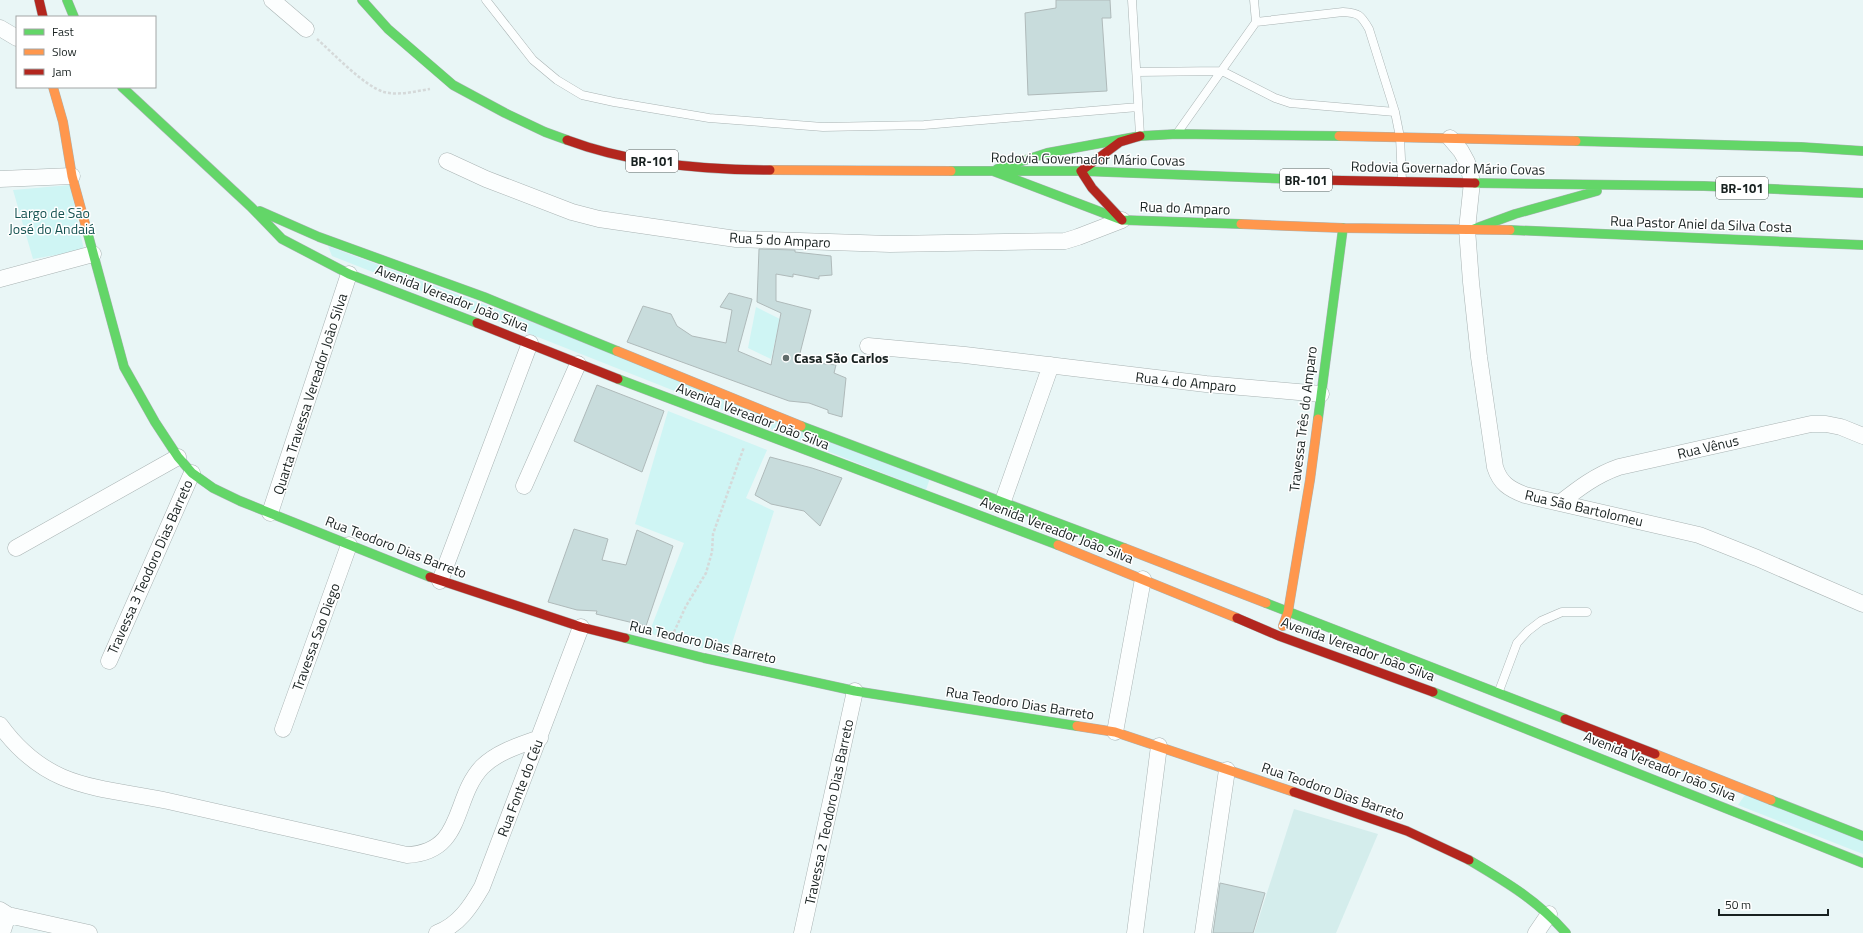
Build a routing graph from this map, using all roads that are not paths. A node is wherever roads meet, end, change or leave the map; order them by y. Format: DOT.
graph roads {
  1 [pos="39,0"];
  2 [pos="67,0"];
  3 [pos="272,0"];
  4 [pos="362,0"];
  5 [pos="486,0"];
  6 [pos="1132,0"];
  7 [pos="1254,0"];
  8 [pos="43,16"];
  9 [pos="74,16"];
  10 [pos="1256,22"];
  11 [pos="0,28"];
  12 [pos="306,29"];
  13 [pos="16,37"];
  14 [pos="1222,71"];
  15 [pos="1137,72"];
  16 [pos="53,88"];
  17 [pos="124,88"];
  18 [pos="66,94"];
  19 [pos="1138,107"];
  20 [pos="1395,112"];
  21 [pos="63,122"];
  22 [pos="1176,134"];
  23 [pos="1140,136"];
  24 [pos="1400,137"];
  25 [pos="1450,138"];
  26 [pos="1863,152"];
  27 [pos="447,161"];
  28 [pos="992,171"];
  29 [pos="1081,171"];
  30 [pos="72,176"];
  31 [pos="0,179"];
  32 [pos="1402,181"];
  33 [pos="1472,182"];
  34 [pos="1621,184"];
  35 [pos="1863,193"];
  36 [pos="251,207"];
  37 [pos="1122,220"];
  38 [pos="1343,228"];
  39 [pos="1471,229"];
  40 [pos="1538,232"];
  41 [pos="1863,245"];
  42 [pos="93,254"];
  43 [pos="349,274"];
  44 [pos="0,279"];
  45 [pos="530,342"];
  46 [pos="868,346"];
  47 [pos="578,364"];
  48 [pos="1051,365"];
  49 [pos="1321,394"];
  50 [pos="1863,436"];
  51 [pos="178,457"];
  52 [pos="192,473"];
  53 [pos="947,480"];
  54 [pos="524,486"];
  55 [pos="940,500"];
  56 [pos="1003,501"];
  57 [pos="1560,503"];
  58 [pos="270,513"];
  59 [pos="349,545"];
  60 [pos="16,548"];
  61 [pos="1136,567"];
  62 [pos="440,581"];
  63 [pos="1863,604"];
  64 [pos="1288,612"];
  65 [pos="1587,612"];
  66 [pos="581,627"];
  67 [pos="1279,636"];
  68 [pos="108,661"];
  69 [pos="855,691"];
  70 [pos="1498,692"];
  71 [pos="0,725"];
  72 [pos="283,729"];
  73 [pos="1116,732"];
  74 [pos="540,738"];
  75 [pos="1159,746"];
  76 [pos="1226,770"];
  77 [pos="1730,796"];
  78 [pos="1863,836"];
  79 [pos="1863,863"];
  80 [pos="4,912"];
  81 [pos="1550,914"];
  82 [pos="2,933"];
  83 [pos="89,933"];
  84 [pos="437,933"];
  85 [pos="802,933"];
  86 [pos="1135,933"];
  87 [pos="1203,933"];
  88 [pos="1536,933"];
  89 [pos="1566,933"];
  1 -- 8 [label="main road"];
  2 -- 9 [label="main road"];
  3 -- 12 [label="street"];
  4 -- 28 [label="main road, Rodovia Governador Mário Covas / BR-101"];
  5 -- 19 [label="lane"];
  6 -- 15 [label="lane"];
  7 -- 10 [label="lane"];
  10 -- 14 [label="lane"];
  10 -- 20 [label="lane"];
  11 -- 13 [label="street"];
  14 -- 15 [label="lane"];
  14 -- 20 [label="lane"];
  14 -- 22 [label="lane"];
  15 -- 19 [label="lane"];
  16 -- 21 [label="main road, Rua Teodoro Dias Barreto"];
  17 -- 36 [label="main road, Avenida Vereador João Silva"];
  18 -- 21 [label="main road, Rua Teodoro Dias Barreto"];
  19 -- 23 [label="lane"];
  20 -- 24 [label="lane"];
  21 -- 30 [label="main road, Rua Teodoro Dias Barreto"];
  22 -- 23 [label="main road"];
  22 -- 24 [label="main road"];
  23 -- 28 [label="main road"];
  23 -- 29 [label="main road"];
  24 -- 25 [label="main road"];
  24 -- 32 [label="lane"];
  25 -- 26 [label="main road"];
  25 -- 33 [label="street, Rua São Bartolomeu"];
  27 -- 37 [label="street, Rua 5 do Amparo"];
  28 -- 29 [label="main road, Rodovia Governador Mário Covas / BR-101"];
  28 -- 37 [label="main road, Rua do Amparo"];
  29 -- 32 [label="main road, Rodovia Governador Mário Covas / BR-101"];
  29 -- 37 [label="main road"];
  30 -- 31 [label="street"];
  30 -- 42 [label="main road, Rua Teodoro Dias Barreto"];
  32 -- 33 [label="main road, Rodovia Governador Mário Covas / BR-101"];
  33 -- 34 [label="main road, Rodovia Governador Mário Covas / BR-101"];
  33 -- 39 [label="street, Rua São Bartolomeu"];
  34 -- 35 [label="main road, Rodovia Governador Mário Covas / BR-101"];
  34 -- 39 [label="main road"];
  36 -- 43 [label="main road, Avenida Vereador João Silva"];
  36 -- 53 [label="main road, Avenida Vereador João Silva"];
  37 -- 38 [label="main road, Rua do Amparo"];
  38 -- 39 [label="main road, Rua do Amparo"];
  38 -- 49 [label="main road, Travessa Três do Amparo"];
  39 -- 40 [label="main road, Rua do Amparo"];
  39 -- 57 [label="street, Rua São Bartolomeu"];
  40 -- 41 [label="main road, Rua Pastor Aniel da Silva Costa"];
  42 -- 44 [label="street"];
  42 -- 51 [label="main road, Rua Teodoro Dias Barreto"];
  43 -- 45 [label="main road, Avenida Vereador João Silva"];
  43 -- 58 [label="street, Quarta Travessa Vereador João Silva"];
  45 -- 47 [label="main road, Avenida Vereador João Silva"];
  45 -- 62 [label="street"];
  46 -- 48 [label="street, Rua 4 do Amparo"];
  47 -- 54 [label="street"];
  47 -- 55 [label="main road, Avenida Vereador João Silva"];
  48 -- 49 [label="street, Rua 4 do Amparo"];
  48 -- 56 [label="street"];
  49 -- 64 [label="main road, Travessa Três do Amparo"];
  50 -- 57 [label="street, Rua Vênus"];
  51 -- 52 [label="main road, Rua Teodoro Dias Barreto"];
  51 -- 60 [label="street"];
  52 -- 58 [label="main road, Rua Teodoro Dias Barreto"];
  52 -- 68 [label="street, Travessa 3 Teodoro Dias Barreto"];
  53 -- 55 [label="main road"];
  53 -- 56 [label="main road, Avenida Vereador João Silva"];
  55 -- 61 [label="main road, Avenida Vereador João Silva"];
  56 -- 61 [label="main road, Avenida Vereador João Silva"];
  57 -- 63 [label="street, Rua São Bartolomeu"];
  58 -- 59 [label="main road, Rua Teodoro Dias Barreto"];
  59 -- 62 [label="main road, Rua Teodoro Dias Barreto"];
  59 -- 72 [label="street, Travessa Sao Diego"];
  61 -- 64 [label="main road, Avenida Vereador João Silva"];
  61 -- 67 [label="main road, Avenida Vereador João Silva"];
  61 -- 73 [label="street"];
  62 -- 66 [label="main road, Rua Teodoro Dias Barreto"];
  64 -- 67 [label="main road, Travessa Três do Amparo"];
  64 -- 70 [label="main road, Avenida Vereador João Silva"];
  65 -- 70 [label="lane"];
  66 -- 69 [label="main road, Rua Teodoro Dias Barreto"];
  66 -- 74 [label="street, Rua Fonte do Céu"];
  67 -- 77 [label="main road, Avenida Vereador João Silva"];
  69 -- 73 [label="main road, Rua Teodoro Dias Barreto"];
  69 -- 85 [label="street, Travessa 2 Teodoro Dias Barreto"];
  70 -- 77 [label="main road, Avenida Vereador João Silva"];
  71 -- 74 [label="street"];
  73 -- 75 [label="main road, Rua Teodoro Dias Barreto"];
  74 -- 84 [label="street, Rua Fonte do Céu"];
  75 -- 76 [label="main road, Rua Teodoro Dias Barreto"];
  75 -- 86 [label="street"];
  76 -- 81 [label="main road, Rua Teodoro Dias Barreto"];
  76 -- 87 [label="street"];
  77 -- 78 [label="main road, Avenida Vereador João Silva"];
  77 -- 79 [label="main road, Avenida Vereador João Silva"];
  80 -- 82 [label="street"];
  80 -- 83 [label="street"];
  81 -- 88 [label="street"];
  81 -- 89 [label="main road, Rua Teodoro Dias Barreto"];
}
